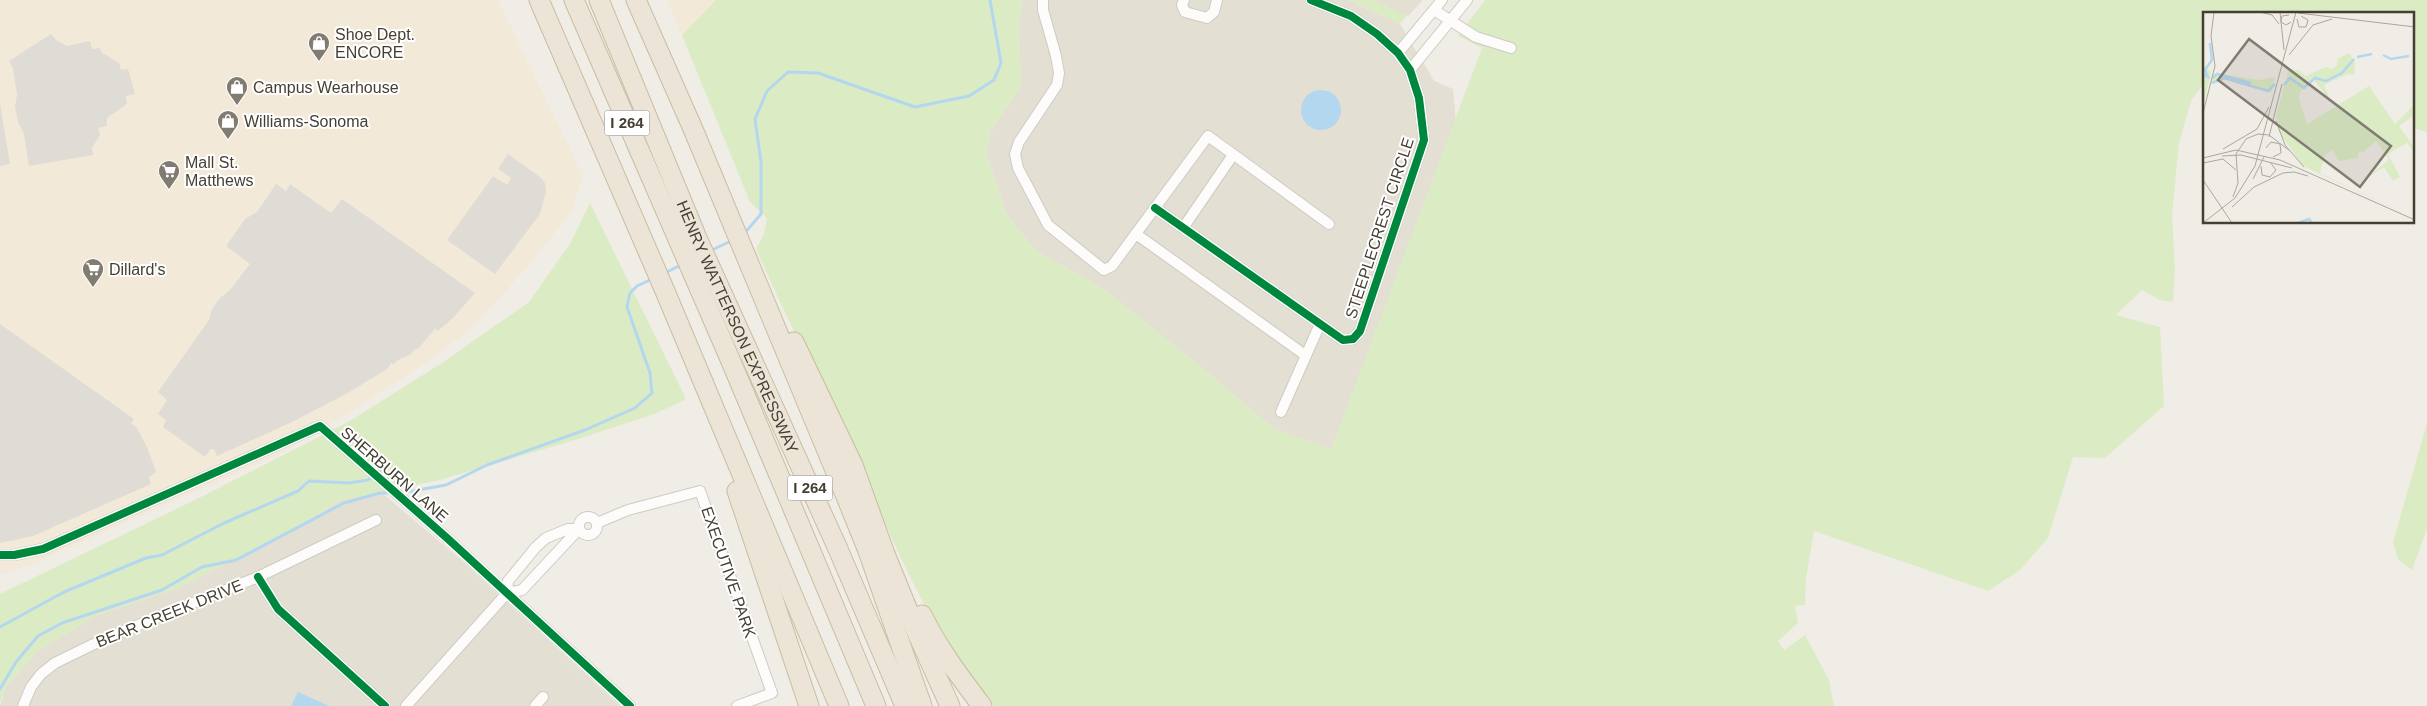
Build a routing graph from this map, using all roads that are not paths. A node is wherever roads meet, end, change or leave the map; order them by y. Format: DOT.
graph roads {
  1 [pos="539,0"];
  2 [pos="574,0"];
  3 [pos="600,0"];
  4 [pos="636,0"];
  5 [pos="1043,0"];
  6 [pos="1184,0"];
  7 [pos="1217,0"];
  8 [pos="1311,0"];
  9 [pos="1442,0"];
  10 [pos="1467,0"];
  11 [pos="1434,10"];
  12 [pos="1451,21"];
  13 [pos="1511,48"];
  14 [pos="1398,53"];
  15 [pos="1410,70"];
  16 [pos="1233,155"];
  17 [pos="1155,208"];
  18 [pos="1330,224"];
  19 [pos="1183,228"];
  20 [pos="1136,234"];
  21 [pos="689,242"];
  22 [pos="748,255"];
  23 [pos="704,275"];
  24 [pos="1320,324"];
  25 [pos="1305,355"];
  26 [pos="712,403"];
  27 [pos="1281,412"];
  28 [pos="376,520"];
  29 [pos="580,529"];
  30 [pos="885,554"];
  31 [pos="4,557"];
  32 [pos="258,578"];
  33 [pos="507,593"];
  34 [pos="543,698"];
  35 [pos="626,705"];
  36 [pos="22,706"];
  37 [pos="385,706"];
  38 [pos="406,706"];
  39 [pos="535,706"];
  40 [pos="737,706"];
  41 [pos="809,706"];
  42 [pos="839,706"];
  43 [pos="876,706"];
  44 [pos="905,706"];
  45 [pos="922,706"];
  46 [pos="950,706"];
  47 [pos="982,706"];
  1 -- 26 [label="highway"];
  2 -- 21 [label="highway, HENRY WATTERSON EXPRESSWAY / I 264"];
  3 -- 21 [label="highway, HENRY WATTERSON EXPRESSWAY / I 264"];
  4 -- 22 [label="highway"];
  5 -- 20 [label="street"];
  6 -- 7 [label="street"];
  8 -- 14 [label="street, STEEPLECREST CIRCLE"];
  9 -- 11 [label="street"];
  10 -- 12 [label="street"];
  11 -- 12 [label="street"];
  11 -- 14 [label="street"];
  12 -- 13 [label="street"];
  12 -- 15 [label="street"];
  14 -- 15 [label="street, STEEPLECREST CIRCLE"];
  15 -- 24 [label="street, STEEPLECREST CIRCLE"];
  16 -- 17 [label="street"];
  16 -- 18 [label="street"];
  16 -- 19 [label="street"];
  17 -- 19 [label="street, STEEPLECREST CIRCLE"];
  17 -- 20 [label="street"];
  19 -- 24 [label="street, STEEPLECREST CIRCLE"];
  20 -- 25 [label="street"];
  21 -- 23 [label="highway, HENRY WATTERSON EXPRESSWAY / I 264"];
  22 -- 30 [label="highway"];
  22 -- 45 [label="highway"];
  23 -- 43 [label="highway, HENRY WATTERSON EXPRESSWAY / I 264"];
  23 -- 44 [label="highway, HENRY WATTERSON EXPRESSWAY / I 264"];
  24 -- 25 [label="street"];
  25 -- 27 [label="street"];
  26 -- 41 [label="highway"];
  26 -- 42 [label="highway"];
  28 -- 32 [label="street, BEAR CREEK DRIVE"];
  29 -- 33 [label="street, EXECUTIVE PARK"];
  29 -- 33 [label="street, EXECUTIVE PARK"];
  29 -- 40 [label="street, EXECUTIVE PARK"];
  30 -- 46 [label="highway"];
  30 -- 47 [label="highway"];
  31 -- 33 [label="street, SHERBURN LANE"];
  32 -- 36 [label="street, BEAR CREEK DRIVE"];
  32 -- 37 [label="street"];
  33 -- 35 [label="street, SHERBURN LANE"];
  33 -- 38 [label="street"];
  34 -- 39 [label="street"];
}
